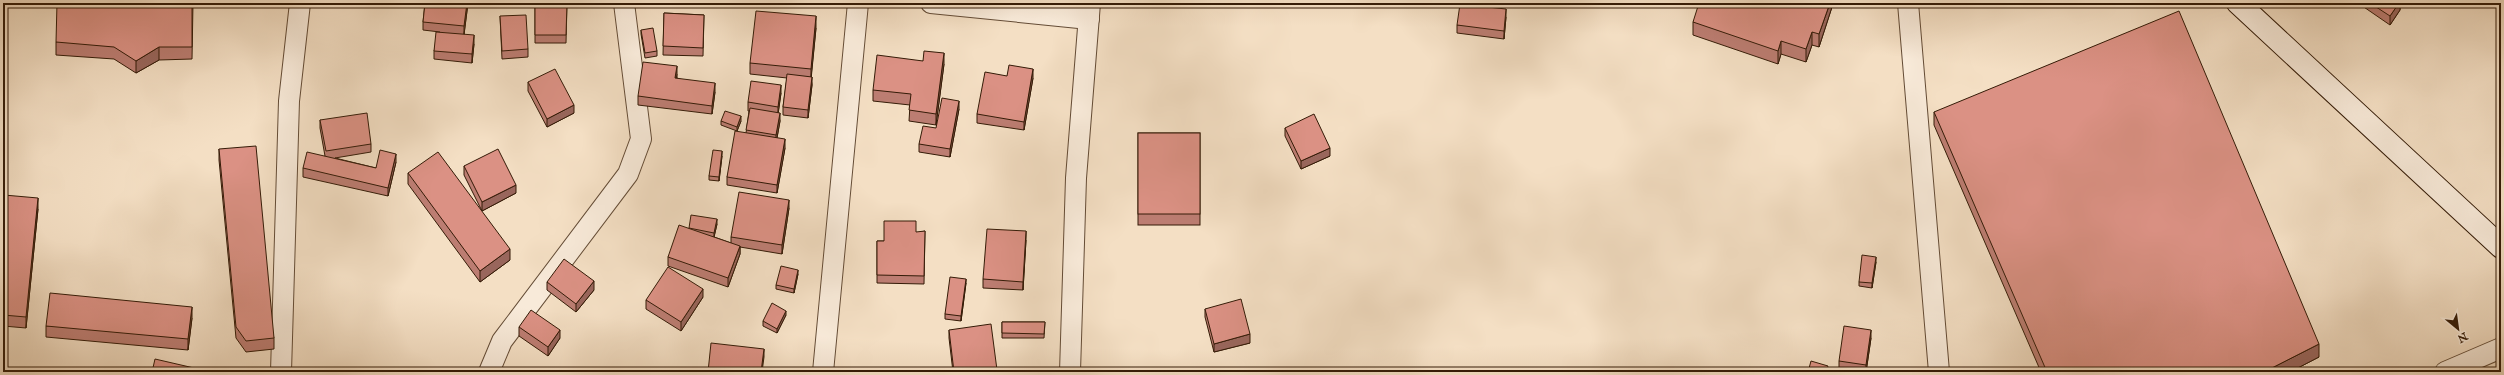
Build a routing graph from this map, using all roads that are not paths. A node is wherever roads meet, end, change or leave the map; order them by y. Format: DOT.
graph roads {
  1 [pos="300,3"];
  2 [pos="624,3"];
  3 [pos="858,3"];
  4 [pos="931,3"];
  5 [pos="1908,3"];
  6 [pos="2238,3"];
  7 [pos="1089,11"];
  8 [pos="2501,247"];
  9 [pos="2501,348"];
  10 [pos="281,372"];
  11 [pos="489,372"];
  12 [pos="823,372"];
  13 [pos="1070,372"];
  14 [pos="1939,372"];
  15 [pos="2445,372"];
  1 -- 10 [label="street"];
  2 -- 11 [label="street"];
  3 -- 12 [label="street"];
  4 -- 7 [label="street"];
  5 -- 14 [label="street"];
  6 -- 8 [label="main road"];
  7 -- 13 [label="street"];
  9 -- 15 [label="street"];
}
